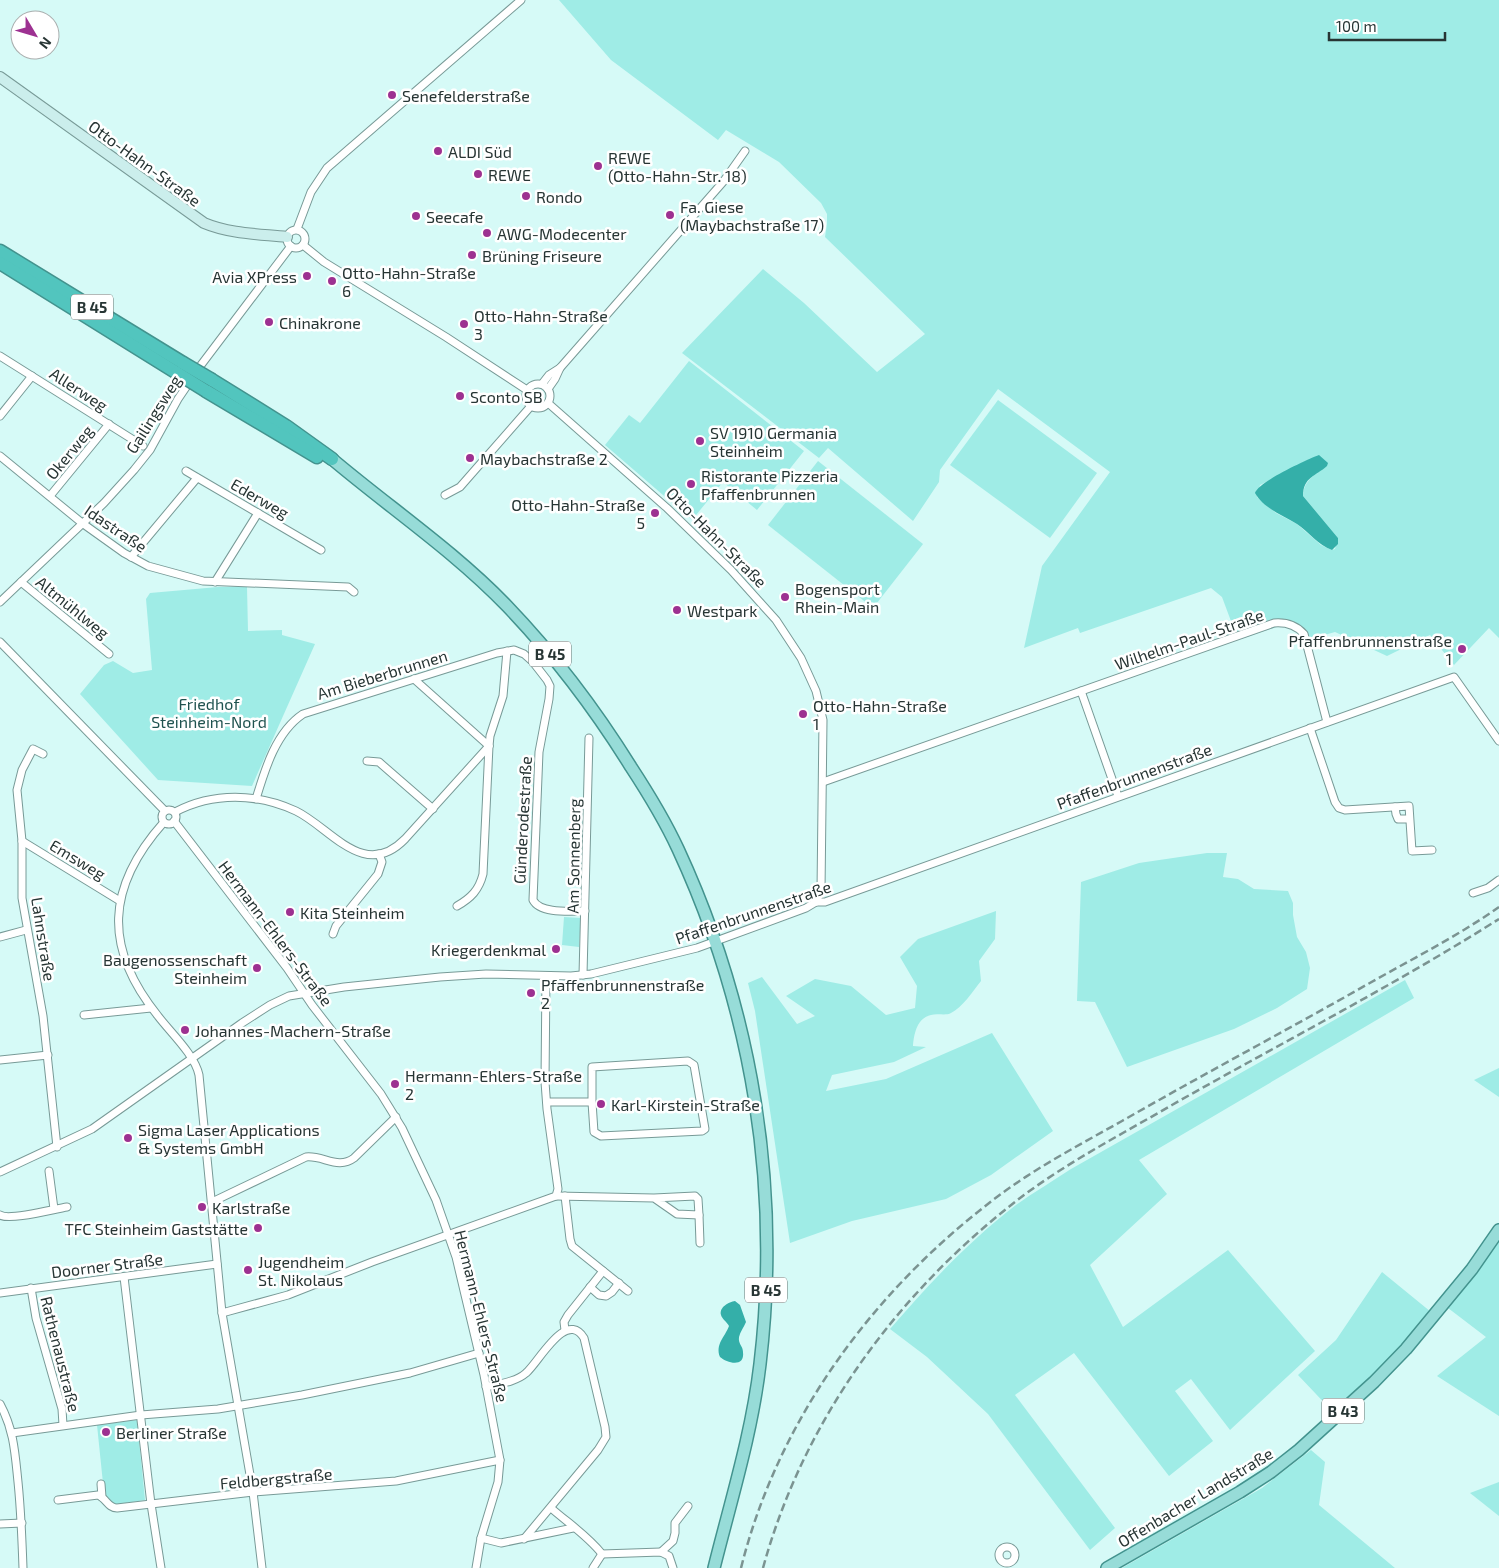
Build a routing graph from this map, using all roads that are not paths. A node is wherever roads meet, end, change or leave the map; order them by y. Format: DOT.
graph roads {
  1 [pos="520,0"];
  2 [pos="0,76"];
  3 [pos="745,151"];
  4 [pos="298,229"];
  5 [pos="289,241"];
  6 [pos="303,245"];
  7 [pos="0,251"];
  8 [pos="0,263"];
  9 [pos="0,356"];
  10 [pos="180,368"];
  11 [pos="32,376"];
  12 [pos="545,386"];
  13 [pos="527,390"];
  14 [pos="548,403"];
  15 [pos="531,406"];
  16 [pos="0,416"];
  17 [pos="108,424"];
  18 [pos="143,446"];
  19 [pos="0,456"];
  20 [pos="331,462"];
  21 [pos="186,470"];
  22 [pos="197,478"];
  23 [pos="445,495"];
  24 [pos="50,496"];
  25 [pos="258,513"];
  26 [pos="82,523"];
  27 [pos="320,550"];
  28 [pos="131,557"];
  29 [pos="21,582"];
  30 [pos="215,582"];
  31 [pos="354,592"];
  32 [pos="0,602"];
  33 [pos="0,642"];
  34 [pos="508,651"];
  35 [pos="109,654"];
  36 [pos="414,679"];
  37 [pos="1081,692"];
  38 [pos="1326,722"];
  39 [pos="1310,728"];
  40 [pos="590,738"];
  41 [pos="1499,741"];
  42 [pos="489,746"];
  43 [pos="43,754"];
  44 [pos="367,761"];
  45 [pos="823,782"];
  46 [pos="1118,796"];
  47 [pos="256,799"];
  48 [pos="1395,807"];
  49 [pos="433,809"];
  50 [pos="165,811"];
  51 [pos="175,812"];
  52 [pos="1409,819"];
  53 [pos="174,821"];
  54 [pos="164,822"];
  55 [pos="22,842"];
  56 [pos="1432,850"];
  57 [pos="379,854"];
  58 [pos="1499,880"];
  59 [pos="1473,893"];
  60 [pos="120,901"];
  61 [pos="816,902"];
  62 [pos="457,906"];
  63 [pos="585,911"];
  64 [pos="26,930"];
  65 [pos="333,934"];
  66 [pos="0,937"];
  67 [pos="716,942"];
  68 [pos="583,975"];
  69 [pos="546,976"];
  70 [pos="304,993"];
  71 [pos="152,1008"];
  72 [pos="84,1014"];
  73 [pos="48,1055"];
  74 [pos="191,1059"];
  75 [pos="0,1060"];
  76 [pos="547,1102"];
  77 [pos="592,1102"];
  78 [pos="396,1117"];
  79 [pos="57,1147"];
  80 [pos="49,1171"];
  81 [pos="0,1172"];
  82 [pos="556,1196"];
  83 [pos="565,1196"];
  84 [pos="654,1198"];
  85 [pos="212,1202"];
  86 [pos="67,1207"];
  87 [pos="54,1209"];
  88 [pos="0,1215"];
  89 [pos="698,1215"];
  90 [pos="1499,1230"];
  91 [pos="450,1235"];
  92 [pos="700,1243"];
  93 [pos="217,1264"];
  94 [pos="602,1271"];
  95 [pos="124,1277"];
  96 [pos="619,1283"];
  97 [pos="590,1287"];
  98 [pos="31,1288"];
  99 [pos="628,1291"];
  100 [pos="0,1293"];
  101 [pos="222,1313"];
  102 [pos="565,1330"];
  103 [pos="479,1353"];
  104 [pos="486,1387"];
  105 [pos="0,1404"];
  106 [pos="239,1406"];
  107 [pos="141,1415"];
  108 [pos="63,1425"];
  109 [pos="12,1433"];
  110 [pos="500,1460"];
  111 [pos="101,1484"];
  112 [pos="253,1492"];
  113 [pos="102,1497"];
  114 [pos="58,1500"];
  115 [pos="151,1504"];
  116 [pos="688,1506"];
  117 [pos="551,1508"];
  118 [pos="22,1523"];
  119 [pos="0,1524"];
  120 [pos="574,1528"];
  121 [pos="481,1538"];
  122 [pos="524,1539"];
  123 [pos="661,1552"];
  124 [pos="602,1554"];
  125 [pos="1012,1561"];
  126 [pos="23,1568"];
  127 [pos="160,1568"];
  128 [pos="262,1568"];
  129 [pos="476,1568"];
  130 [pos="593,1568"];
  131 [pos="673,1568"];
  132 [pos="714,1568"];
  133 [pos="1017,1568"];
  134 [pos="1107,1568"];
  1 -- 4 [label="street"];
  2 -- 5 [label="street, Otto-Hahn-Straße"];
  3 -- 12 [label="street"];
  4 -- 5 [label="street"];
  4 -- 6 [label="street"];
  5 -- 6 [label="street, Otto-Hahn-Straße"];
  5 -- 26 [label="street, Gailingsweg"];
  6 -- 13 [label="street"];
  7 -- 10 [label="highway, B 45"];
  8 -- 10 [label="highway, B 45"];
  9 -- 11 [label="street, Allerweg"];
  10 -- 20 [label="highway, B 45, bridge"];
  11 -- 16 [label="street"];
  11 -- 17 [label="street, Allerweg"];
  12 -- 13 [label="street"];
  12 -- 14 [label="street"];
  13 -- 15 [label="street"];
  14 -- 15 [label="street"];
  14 -- 45 [label="street, Otto-Hahn-Straße"];
  15 -- 23 [label="street"];
  17 -- 18 [label="street, Allerweg"];
  17 -- 24 [label="street, Okerweg"];
  19 -- 24 [label="street, Idastraße"];
  20 -- 67 [label="main road, B 45"];
  21 -- 22 [label="street, Ederweg"];
  22 -- 25 [label="street, Ederweg"];
  22 -- 28 [label="street"];
  24 -- 26 [label="street, Idastraße"];
  25 -- 27 [label="street, Ederweg"];
  25 -- 30 [label="street"];
  26 -- 28 [label="street, Idastraße"];
  26 -- 29 [label="street, Gailingsweg"];
  28 -- 30 [label="street, Idastraße"];
  29 -- 32 [label="street, Gailingsweg"];
  29 -- 35 [label="street, Altmühlweg"];
  30 -- 31 [label="street, Idastraße"];
  33 -- 50 [label="street"];
  34 -- 36 [label="street, Am Bieberbrunnen"];
  34 -- 42 [label="street"];
  34 -- 63 [label="street, Günderodestraße"];
  36 -- 42 [label="street"];
  36 -- 47 [label="street, Am Bieberbrunnen"];
  37 -- 38 [label="street, Wilhelm-Paul-Straße"];
  37 -- 45 [label="street, Wilhelm-Paul-Straße"];
  37 -- 46 [label="street"];
  38 -- 39 [label="street, Pfaffenbrunnenstraße"];
  38 -- 41 [label="street, Pfaffenbrunnenstraße"];
  39 -- 46 [label="street, Pfaffenbrunnenstraße"];
  39 -- 48 [label="street"];
  40 -- 63 [label="street, Am Sonnenberg"];
  42 -- 49 [label="street"];
  42 -- 62 [label="street"];
  43 -- 55 [label="street, Lahnstraße"];
  44 -- 49 [label="street"];
  45 -- 61 [label="street, Otto-Hahn-Straße"];
  46 -- 61 [label="street, Pfaffenbrunnenstraße"];
  47 -- 51 [label="street"];
  47 -- 57 [label="street"];
  48 -- 52 [label="street"];
  48 -- 52 [label="street"];
  49 -- 57 [label="street"];
  50 -- 51 [label="street"];
  50 -- 54 [label="street"];
  51 -- 53 [label="street"];
  52 -- 56 [label="street"];
  53 -- 54 [label="street"];
  53 -- 70 [label="street, Hermann-Ehlers-Straße"];
  54 -- 60 [label="street"];
  55 -- 60 [label="street, Emsweg"];
  55 -- 64 [label="street, Lahnstraße"];
  57 -- 65 [label="street"];
  58 -- 59 [label="street"];
  60 -- 71 [label="street"];
  61 -- 67 [label="street, Pfaffenbrunnenstraße"];
  63 -- 68 [label="street, Am Sonnenberg"];
  64 -- 66 [label="street"];
  64 -- 73 [label="street, Lahnstraße"];
  67 -- 68 [label="street, Pfaffenbrunnenstraße"];
  67 -- 132 [label="main road, B 45"];
  68 -- 69 [label="street, Pfaffenbrunnenstraße"];
  69 -- 70 [label="street, Pfaffenbrunnenstraße"];
  69 -- 76 [label="street"];
  70 -- 74 [label="street, Pfaffenbrunnenstraße"];
  70 -- 78 [label="street, Hermann-Ehlers-Straße"];
  71 -- 72 [label="street"];
  71 -- 74 [label="street"];
  73 -- 75 [label="street"];
  73 -- 79 [label="street, Lahnstraße"];
  74 -- 79 [label="street, Pfaffenbrunnenstraße"];
  74 -- 85 [label="street"];
  76 -- 77 [label="street"];
  76 -- 82 [label="street"];
  77 -- 77 [label="street"];
  78 -- 85 [label="street"];
  78 -- 91 [label="street, Hermann-Ehlers-Straße"];
  79 -- 81 [label="street, Pfaffenbrunnenstraße"];
  80 -- 87 [label="street"];
  82 -- 83 [label="street"];
  82 -- 91 [label="street"];
  83 -- 84 [label="street"];
  83 -- 94 [label="street"];
  84 -- 89 [label="street"];
  84 -- 89 [label="street"];
  85 -- 93 [label="street"];
  86 -- 87 [label="street"];
  87 -- 88 [label="street"];
  89 -- 92 [label="street"];
  90 -- 134 [label="main road, Offenbacher Landstraße / B 43"];
  91 -- 101 [label="street"];
  91 -- 103 [label="street, Hermann-Ehlers-Straße"];
  93 -- 95 [label="street, Doorner Straße"];
  93 -- 101 [label="street"];
  94 -- 96 [label="street"];
  94 -- 97 [label="street"];
  95 -- 98 [label="street, Doorner Straße"];
  95 -- 107 [label="street"];
  96 -- 97 [label="street"];
  96 -- 99 [label="street"];
  97 -- 102 [label="street"];
  98 -- 100 [label="street, Doorner Straße"];
  98 -- 108 [label="street, Rathenaustraße"];
  101 -- 106 [label="street"];
  102 -- 104 [label="street"];
  102 -- 117 [label="street"];
  103 -- 104 [label="street, Hermann-Ehlers-Straße"];
  103 -- 106 [label="street"];
  104 -- 110 [label="street, Hermann-Ehlers-Straße"];
  105 -- 109 [label="street"];
  106 -- 107 [label="street"];
  106 -- 112 [label="street"];
  107 -- 108 [label="street"];
  107 -- 115 [label="street"];
  108 -- 109 [label="street"];
  109 -- 118 [label="street"];
  110 -- 112 [label="street, Feldbergstraße"];
  110 -- 121 [label="street, Hermann-Ehlers-Straße"];
  111 -- 113 [label="street"];
  112 -- 115 [label="street, Feldbergstraße"];
  112 -- 128 [label="street"];
  113 -- 114 [label="street, Feldbergstraße"];
  113 -- 115 [label="street, Feldbergstraße"];
  115 -- 127 [label="street"];
  116 -- 123 [label="street"];
  117 -- 120 [label="street"];
  117 -- 122 [label="street"];
  118 -- 119 [label="street"];
  118 -- 126 [label="street"];
  120 -- 122 [label="street"];
  120 -- 124 [label="street"];
  121 -- 122 [label="street"];
  121 -- 129 [label="street, Hermann-Ehlers-Straße"];
  123 -- 124 [label="street"];
  123 -- 131 [label="street"];
  124 -- 130 [label="street"];
  125 -- 133 [label="street"];
}
